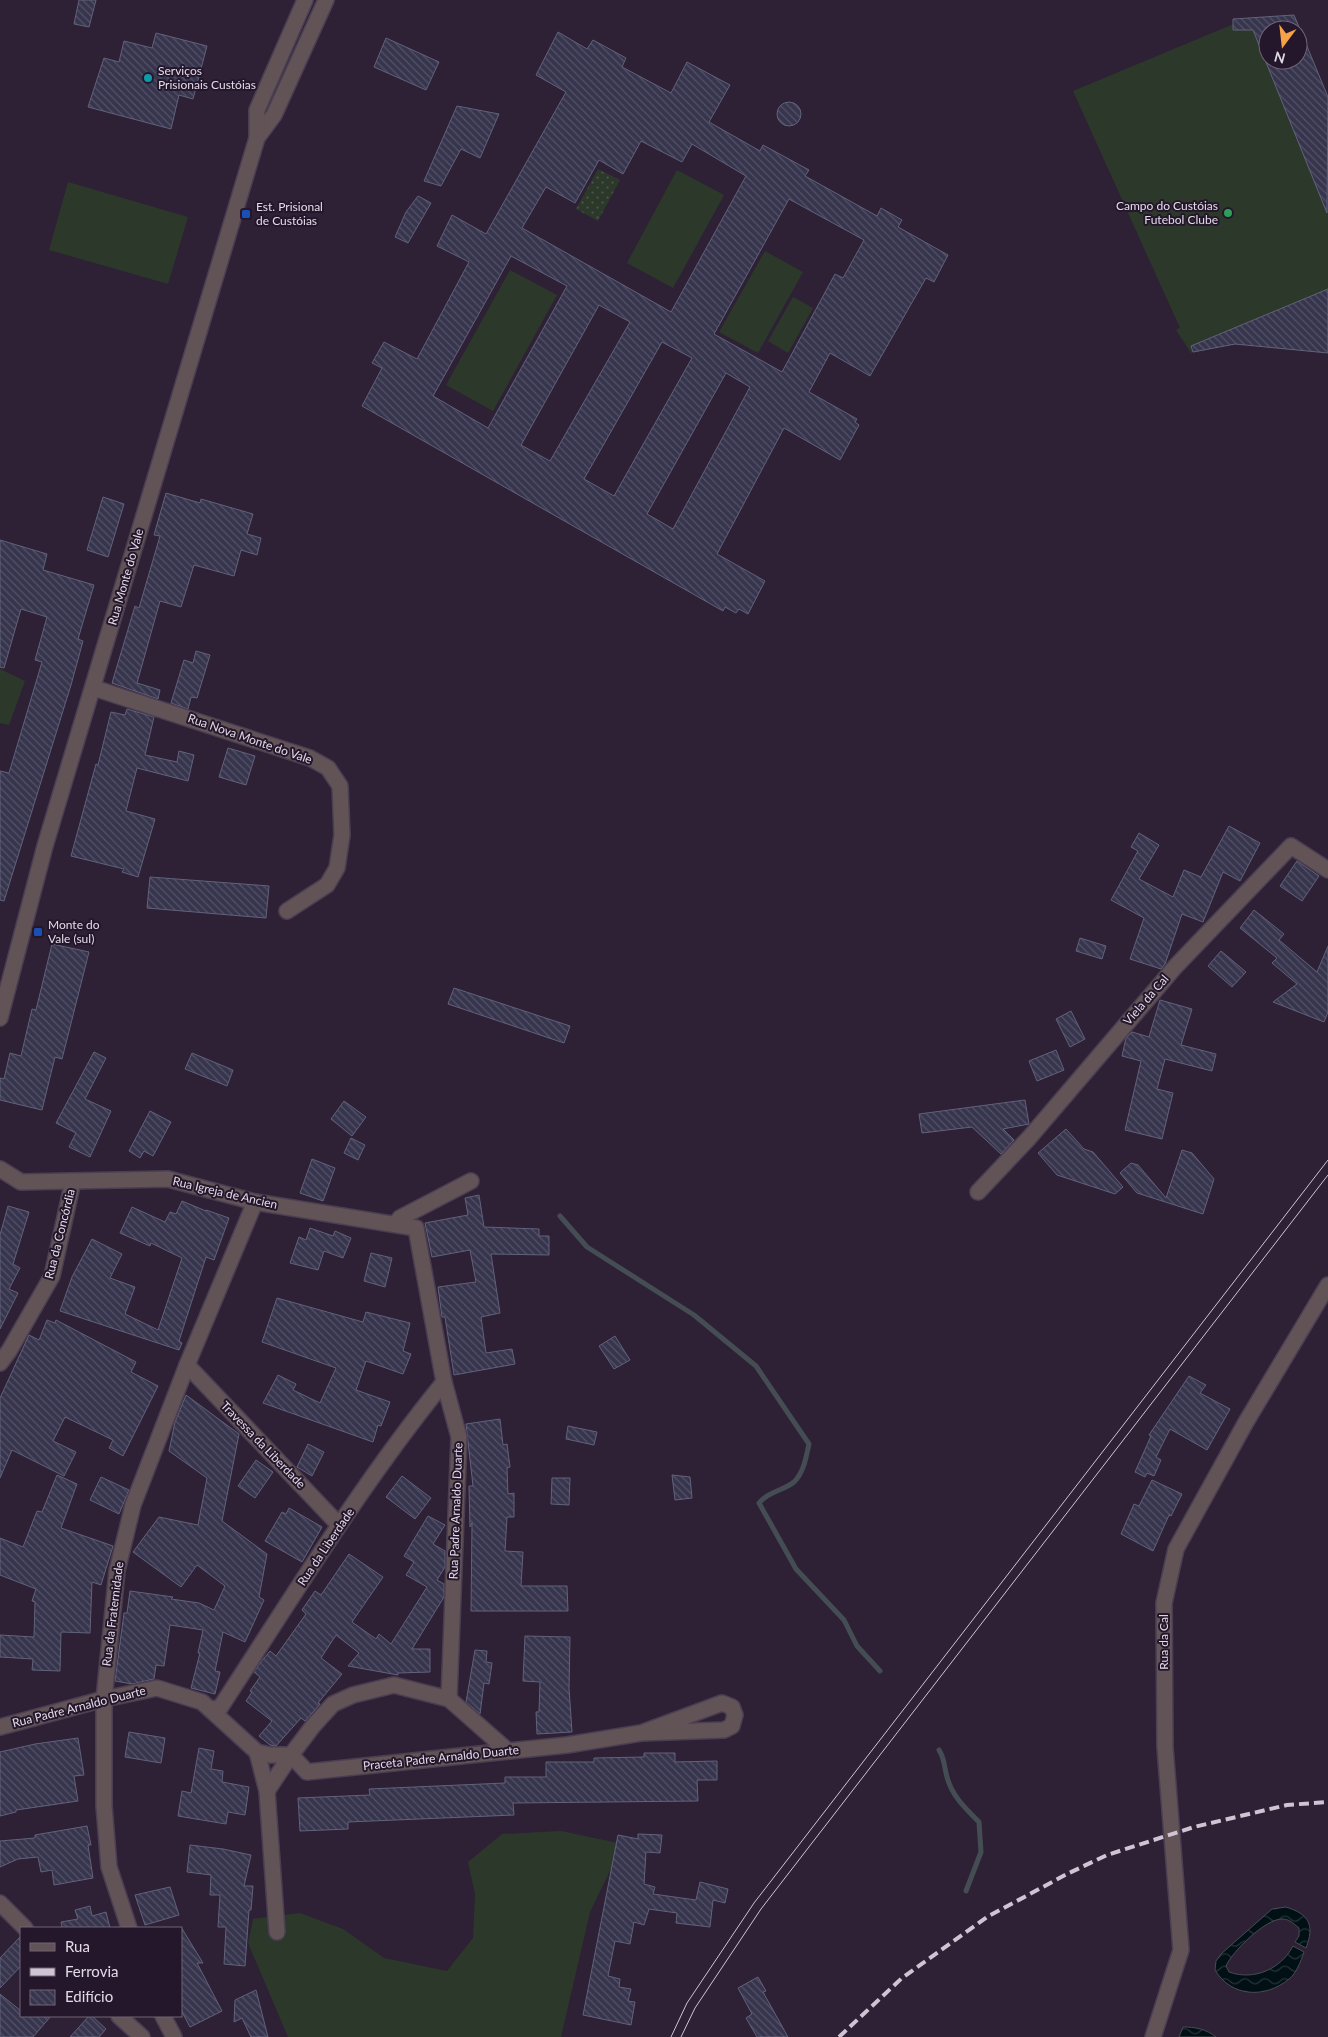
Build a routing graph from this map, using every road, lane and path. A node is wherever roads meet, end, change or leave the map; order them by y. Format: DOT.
graph roads {
  1 [pos="305,0"];
  2 [pos="326,0"];
  3 [pos="285,42"];
  4 [pos="302,50"];
  5 [pos="257,138"];
  6 [pos="94,688"];
  7 [pos="1328,870"];
  8 [pos="287,911"];
  9 [pos="0,1018"];
  10 [pos="0,1169"];
  11 [pos="471,1180"];
  12 [pos="73,1182"];
  13 [pos="978,1192"];
  14 [pos="255,1202"];
  15 [pos="396,1223"];
  16 [pos="1328,1284"];
  17 [pos="0,1363"];
  18 [pos="187,1365"];
  19 [pos="444,1382"];
  20 [pos="339,1525"];
  21 [pos="104,1699"];
  22 [pos="449,1699"];
  23 [pos="210,1709"];
  24 [pos="0,1727"];
  25 [pos="641,1732"];
  26 [pos="508,1751"];
  27 [pos="256,1752"];
  28 [pos="291,1755"];
  29 [pos="267,1791"];
  30 [pos="0,1903"];
  31 [pos="24,1927"];
  32 [pos="129,1927"];
  33 [pos="277,1932"];
  34 [pos="121,2017"];
  35 [pos="163,2017"];
  36 [pos="137,2026"];
  37 [pos="174,2037"];
  38 [pos="1153,2037"];
  1 -- 3 [label="street, Rua Monte do Vale"];
  2 -- 4 [label="street, Rua Monte do Vale"];
  3 -- 4 [label="street"];
  3 -- 5 [label="street, Rua Monte do Vale"];
  4 -- 5 [label="street, Rua Monte do Vale"];
  5 -- 6 [label="street, Rua Monte do Vale"];
  6 -- 8 [label="street, Rua Nova Monte do Vale"];
  6 -- 9 [label="street, Rua Monte do Vale"];
  7 -- 13 [label="street, Viela da Cal"];
  10 -- 12 [label="street, Rua Igreja de Ancien"];
  11 -- 15 [label="street"];
  12 -- 14 [label="street, Rua Igreja de Ancien"];
  12 -- 17 [label="street, Rua da Concórdia"];
  14 -- 15 [label="street, Rua Igreja de Ancien"];
  14 -- 18 [label="street, Rua da Fraternidade"];
  15 -- 19 [label="street, Rua Padre Arnaldo Duarte"];
  16 -- 38 [label="street, Rua da Cal"];
  18 -- 20 [label="street, Travessa da Liberdade"];
  18 -- 21 [label="street, Rua da Fraternidade"];
  19 -- 20 [label="street, Rua da Liberdade"];
  19 -- 22 [label="street, Rua Padre Arnaldo Duarte"];
  20 -- 23 [label="street, Rua da Liberdade"];
  21 -- 23 [label="street, Rua Padre Arnaldo Duarte"];
  21 -- 24 [label="street, Rua Padre Arnaldo Duarte"];
  21 -- 32 [label="street, Rua da Fraternidade"];
  22 -- 26 [label="street"];
  22 -- 28 [label="street"];
  23 -- 27 [label="street, Rua Padre Arnaldo Duarte"];
  25 -- 25 [label="street, Praceta Padre Arnaldo Duarte"];
  25 -- 26 [label="street, Praceta Padre Arnaldo Duarte"];
  26 -- 28 [label="street, Praceta Padre Arnaldo Duarte"];
  27 -- 28 [label="street"];
  27 -- 29 [label="street"];
  28 -- 29 [label="street"];
  29 -- 33 [label="street"];
  30 -- 31 [label="street"];
  34 -- 36 [label="street"];
  35 -- 37 [label="street"];
}
